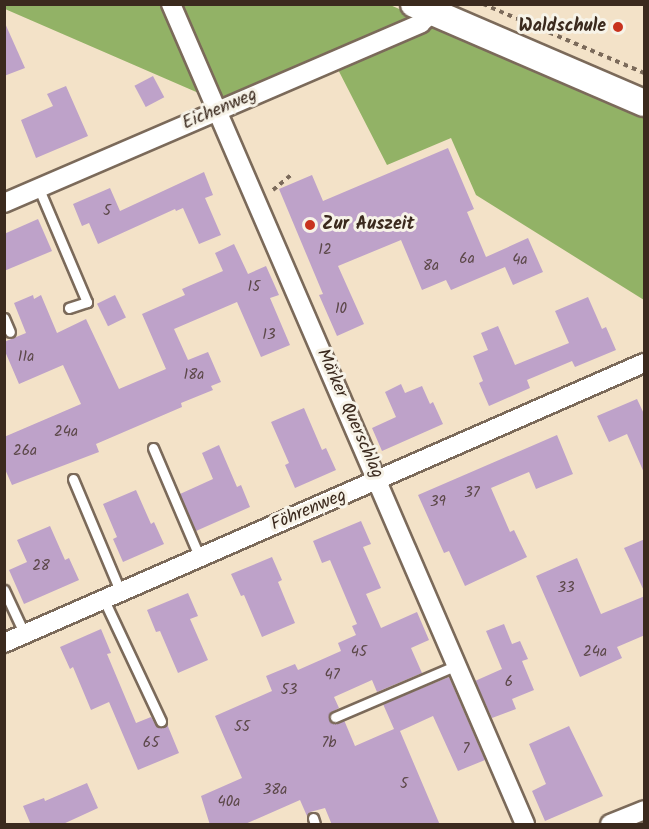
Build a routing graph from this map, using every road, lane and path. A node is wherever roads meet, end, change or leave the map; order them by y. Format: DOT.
graph roads {
  1 [pos="171,4"];
  2 [pos="483,4"];
  3 [pos="423,8"];
  4 [pos="645,73"];
  5 [pos="645,103"];
  6 [pos="216,112"];
  7 [pos="39,189"];
  8 [pos="4,203"];
  9 [pos="69,308"];
  10 [pos="4,318"];
  11 [pos="10,332"];
  12 [pos="645,363"];
  13 [pos="153,448"];
  14 [pos="73,479"];
  15 [pos="378,481"];
  16 [pos="200,558"];
  17 [pos="4,590"];
  18 [pos="121,593"];
  19 [pos="104,600"];
  20 [pos="24,635"];
  21 [pos="4,644"];
  22 [pos="457,665"];
  23 [pos="335,717"];
  24 [pos="161,721"];
  25 [pos="645,810"];
  26 [pos="525,825"];
  27 [pos="610,825"];
  1 -- 6 [label="street, Märker Querschlag"];
  2 -- 4 [label="path"];
  3 -- 5 [label="street"];
  3 -- 6 [label="street, Eichenweg"];
  6 -- 7 [label="street, Eichenweg"];
  6 -- 15 [label="street, Märker Querschlag"];
  7 -- 8 [label="street, Eichenweg"];
  7 -- 9 [label="lane"];
  10 -- 11 [label="lane"];
  12 -- 15 [label="street, Föhrenweg"];
  13 -- 16 [label="lane"];
  14 -- 18 [label="lane"];
  15 -- 16 [label="street, Föhrenweg"];
  15 -- 22 [label="street, Märker Querschlag"];
  16 -- 18 [label="street, Föhrenweg"];
  17 -- 20 [label="lane"];
  18 -- 19 [label="street, Föhrenweg"];
  19 -- 20 [label="street, Föhrenweg"];
  19 -- 24 [label="lane"];
  20 -- 21 [label="street, Föhrenweg"];
  22 -- 23 [label="lane"];
  22 -- 26 [label="street, Märker Querschlag"];
  25 -- 27 [label="street"];
}
